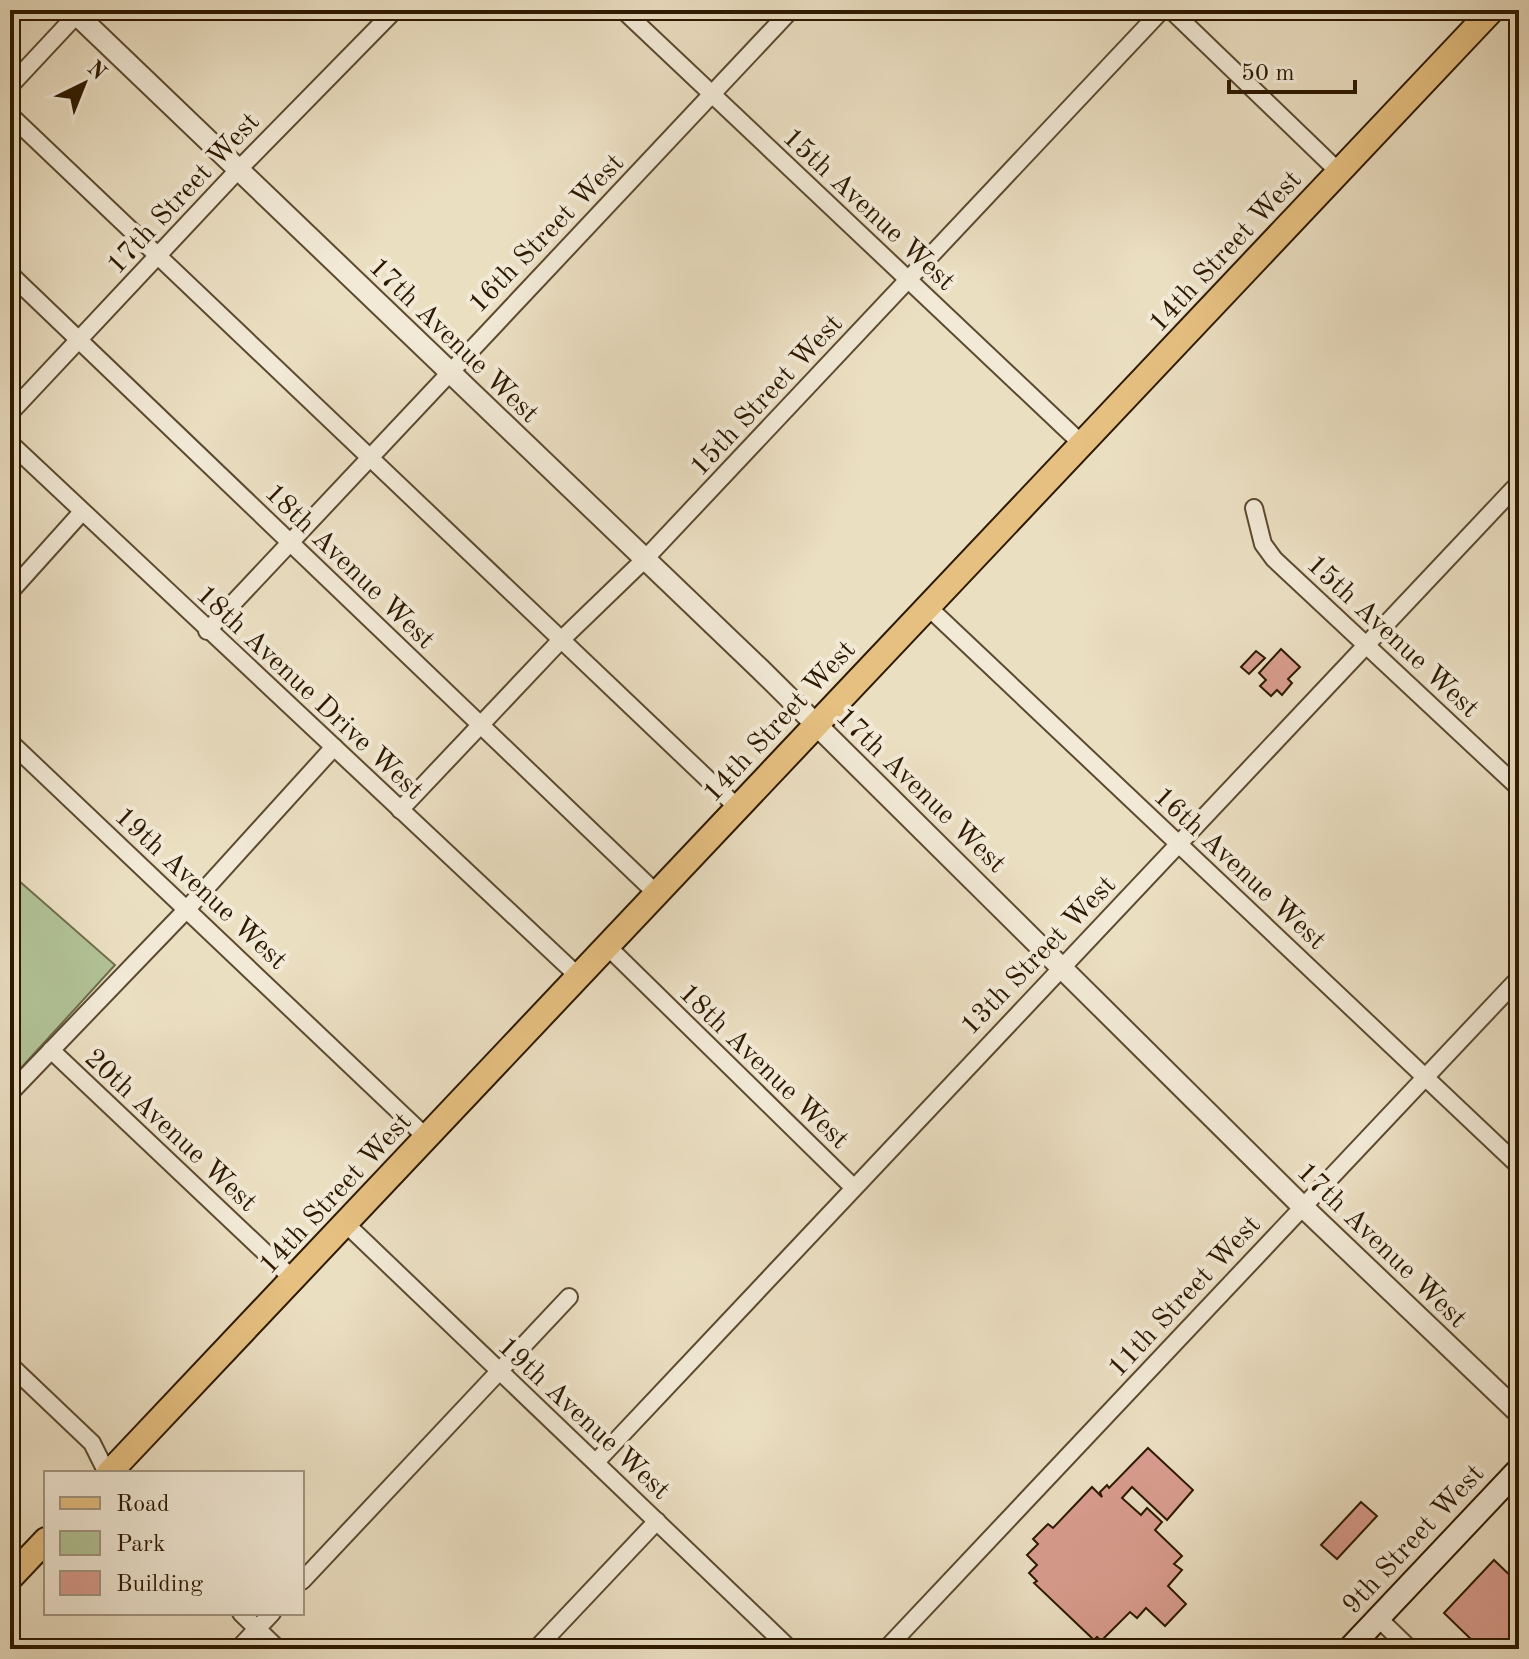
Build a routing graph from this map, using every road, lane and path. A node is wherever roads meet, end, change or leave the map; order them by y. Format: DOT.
graph roads {
  1 [pos="395,10"];
  2 [pos="623,10"];
  3 [pos="791,10"];
  4 [pos="1162,10"];
  5 [pos="1171,10"];
  6 [pos="1492,10"];
  7 [pos="77,12"];
  8 [pos="10,86"];
  9 [pos="711,95"];
  10 [pos="10,115"];
  11 [pos="239,169"];
  12 [pos="1339,172"];
  13 [pos="158,255"];
  14 [pos="10,274"];
  15 [pos="909,280"];
  16 [pos="78,340"];
  17 [pos="448,371"];
  18 [pos="10,413"];
  19 [pos="10,443"];
  20 [pos="1082,444"];
  21 [pos="368,458"];
  22 [pos="1518,488"];
  23 [pos="1254,508"];
  24 [pos="82,512"];
  25 [pos="290,541"];
  26 [pos="645,559"];
  27 [pos="10,592"];
  28 [pos="927,606"];
  29 [pos="207,631"];
  30 [pos="559,642"];
  31 [pos="1365,644"];
  32 [pos="816,724"];
  33 [pos="480,725"];
  34 [pos="10,742"];
  35 [pos="334,747"];
  36 [pos="1519,788"];
  37 [pos="737,807"];
  38 [pos="400,810"];
  39 [pos="1179,843"];
  40 [pos="656,893"];
  41 [pos="187,909"];
  42 [pos="606,945"];
  43 [pos="1061,965"];
  44 [pos="578,976"];
  45 [pos="1519,978"];
  46 [pos="51,1050"];
  47 [pos="1425,1077"];
  48 [pos="10,1093"];
  49 [pos="427,1138"];
  50 [pos="1519,1166"];
  51 [pos="853,1187"];
  52 [pos="1302,1206"];
  53 [pos="345,1223"];
  54 [pos="293,1279"];
  55 [pos="569,1297"];
  56 [pos="10,1365"];
  57 [pos="498,1372"];
  58 [pos="1519,1413"];
  59 [pos="596,1462"];
  60 [pos="1519,1469"];
  61 [pos="107,1471"];
  62 [pos="110,1471"];
  63 [pos="657,1521"];
  64 [pos="44,1542"];
  65 [pos="10,1578"];
  66 [pos="304,1579"];
  67 [pos="243,1615"];
  68 [pos="270,1615"];
  69 [pos="1378,1618"];
  70 [pos="257,1629"];
  71 [pos="238,1649"];
  72 [pos="278,1649"];
  73 [pos="536,1649"];
  74 [pos="790,1649"];
  75 [pos="886,1649"];
  76 [pos="1349,1649"];
  77 [pos="1410,1649"];
  1 -- 11 [label="street, 17th Street West"];
  2 -- 9 [label="street, 15th Avenue West"];
  3 -- 9 [label="street, 16th Street West"];
  4 -- 15 [label="street, 15th Street West"];
  5 -- 12 [label="street"];
  6 -- 12 [label="main road, 14th Street West"];
  7 -- 8 [label="street"];
  7 -- 11 [label="street, 17th Avenue West"];
  9 -- 15 [label="street, 15th Avenue West"];
  9 -- 17 [label="street, 16th Street West"];
  10 -- 13 [label="street"];
  11 -- 13 [label="street, 17th Street West"];
  11 -- 17 [label="street, 17th Avenue West"];
  12 -- 20 [label="main road, 14th Street West"];
  13 -- 16 [label="street, 17th Street West"];
  13 -- 21 [label="street"];
  14 -- 16 [label="street, 18th Avenue West"];
  15 -- 20 [label="street, 15th Avenue West"];
  15 -- 26 [label="street, 15th Street West"];
  16 -- 18 [label="street, 17th Street West"];
  16 -- 25 [label="street, 18th Avenue West"];
  17 -- 21 [label="street, 16th Street West"];
  17 -- 26 [label="street, 17th Avenue West"];
  19 -- 24 [label="street, 18th Avenue Drive West"];
  20 -- 28 [label="main road, 14th Street West"];
  21 -- 25 [label="street, 16th Street West"];
  21 -- 30 [label="street"];
  22 -- 31 [label="street, 13th Street West"];
  23 -- 31 [label="street, 15th Avenue West"];
  24 -- 27 [label="street"];
  24 -- 29 [label="street, 18th Avenue Drive West"];
  25 -- 29 [label="street, 16th Street West"];
  25 -- 33 [label="street, 18th Avenue West"];
  26 -- 30 [label="street, 15th Street West"];
  26 -- 32 [label="street, 17th Avenue West"];
  28 -- 32 [label="main road, 14th Street West"];
  28 -- 39 [label="street, 16th Avenue West"];
  29 -- 35 [label="street, 18th Avenue Drive West"];
  30 -- 33 [label="street, 15th Street West"];
  30 -- 37 [label="street"];
  31 -- 36 [label="street, 15th Avenue West"];
  31 -- 39 [label="street, 13th Street West"];
  32 -- 37 [label="main road, 14th Street West"];
  32 -- 43 [label="street, 17th Avenue West"];
  33 -- 38 [label="street, 15th Street West"];
  33 -- 40 [label="street, 18th Avenue West"];
  34 -- 41 [label="street, 19th Avenue West"];
  35 -- 38 [label="street, 18th Avenue Drive West"];
  35 -- 41 [label="street"];
  37 -- 40 [label="main road, 14th Street West"];
  38 -- 44 [label="street, 18th Avenue Drive West"];
  39 -- 43 [label="street, 13th Street West"];
  39 -- 47 [label="street, 16th Avenue West"];
  40 -- 42 [label="main road, 14th Street West"];
  41 -- 46 [label="street"];
  41 -- 49 [label="street, 19th Avenue West"];
  42 -- 44 [label="main road, 14th Street West"];
  42 -- 51 [label="street, 18th Avenue West"];
  43 -- 51 [label="street, 13th Street West"];
  43 -- 52 [label="street, 17th Avenue West"];
  44 -- 49 [label="main road, 14th Street West"];
  45 -- 47 [label="street, 11th Street West"];
  46 -- 48 [label="street"];
  46 -- 54 [label="street, 20th Avenue West"];
  47 -- 50 [label="street, 16th Avenue West"];
  47 -- 52 [label="street, 11th Street West"];
  49 -- 53 [label="main road, 14th Street West"];
  51 -- 59 [label="street, 13th Street West"];
  52 -- 58 [label="street, 17th Avenue West"];
  52 -- 75 [label="street, 11th Street West"];
  53 -- 54 [label="main road, 14th Street West"];
  53 -- 57 [label="street, 19th Avenue West"];
  54 -- 62 [label="main road, 14th Street West"];
  55 -- 57 [label="street"];
  56 -- 61 [label="street"];
  57 -- 59 [label="street, 19th Avenue West"];
  57 -- 66 [label="street"];
  59 -- 63 [label="street, 19th Avenue West"];
  60 -- 69 [label="main road, 9th Street West"];
  63 -- 73 [label="street"];
  63 -- 74 [label="street, 19th Avenue West"];
  64 -- 65 [label="main road"];
  67 -- 70 [label="street"];
  68 -- 70 [label="street"];
  69 -- 76 [label="main road, 9th Street West"];
  69 -- 77 [label="street"];
  70 -- 71 [label="street"];
  70 -- 72 [label="street"];
}
